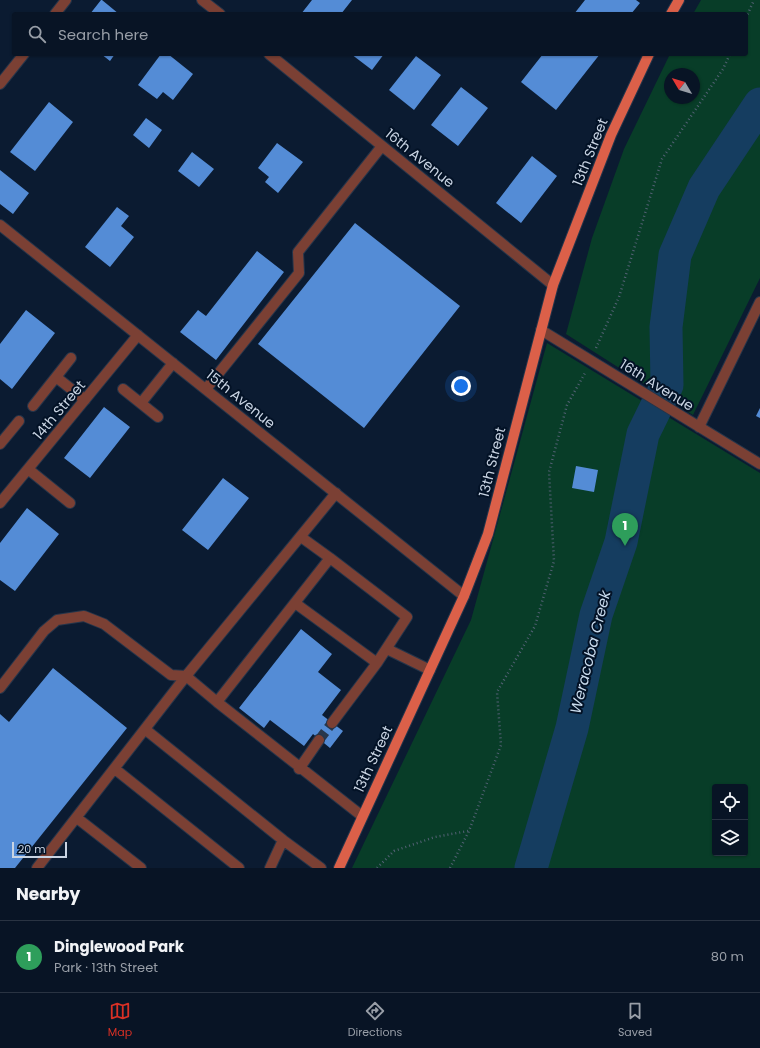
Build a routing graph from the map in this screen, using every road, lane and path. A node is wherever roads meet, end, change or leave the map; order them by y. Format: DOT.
graph roads {
  1 [pos="66,0"];
  2 [pos="202,0"];
  3 [pos="754,0"];
  4 [pos="676,1"];
  5 [pos="57,12"];
  6 [pos="217,12"];
  7 [pos="672,12"];
  8 [pos="748,14"];
  9 [pos="22,56"];
  10 [pos="271,56"];
  11 [pos="648,56"];
  12 [pos="729,56"];
  13 [pos="0,84"];
  14 [pos="382,146"];
  15 [pos="0,225"];
  16 [pos="553,285"];
  17 [pos="760,302"];
  18 [pos="541,330"];
  19 [pos="138,335"];
  20 [pos="71,358"];
  21 [pos="591,361"];
  22 [pos="173,363"];
  23 [pos="56,377"];
  24 [pos="123,389"];
  25 [pos="206,389"];
  26 [pos="85,400"];
  27 [pos="141,403"];
  28 [pos="33,406"];
  29 [pos="158,417"];
  30 [pos="19,421"];
  31 [pos="698,427"];
  32 [pos="0,444"];
  33 [pos="760,464"];
  34 [pos="28,469"];
  35 [pos="336,493"];
  36 [pos="1,501"];
  37 [pos="70,503"];
  38 [pos="301,537"];
  39 [pos="330,558"];
  40 [pos="464,596"];
  41 [pos="296,603"];
  42 [pos="387,649"];
  43 [pos="378,663"];
  44 [pos="430,670"];
  45 [pos="186,676"];
  46 [pos="0,688"];
  47 [pos="217,702"];
  48 [pos="332,723"];
  49 [pos="146,730"];
  50 [pos="320,740"];
  51 [pos="115,769"];
  52 [pos="299,769"];
  53 [pos="362,816"];
  54 [pos="77,818"];
  55 [pos="469,831"];
  56 [pos="283,840"];
  57 [pos="37,868"];
  58 [pos="141,868"];
  59 [pos="239,868"];
  60 [pos="270,868"];
  61 [pos="321,868"];
  62 [pos="340,868"];
  63 [pos="377,868"];
  64 [pos="450,868"];
  1 -- 5 [label="street"];
  2 -- 6 [label="street"];
  3 -- 8 [label="path"];
  4 -- 7 [label="main road"];
  9 -- 13 [label="street"];
  10 -- 14 [label="street, 16th Avenue"];
  11 -- 16 [label="main road, 13th Street"];
  12 -- 21 [label="path"];
  14 -- 16 [label="street, 16th Avenue"];
  14 -- 25 [label="street"];
  15 -- 19 [label="street, 15th Avenue"];
  16 -- 18 [label="main road, 13th Street"];
  17 -- 31 [label="street"];
  18 -- 21 [label="street, 16th Avenue"];
  18 -- 40 [label="main road, 13th Street"];
  19 -- 22 [label="street, 15th Avenue"];
  19 -- 26 [label="street, 14th Street"];
  20 -- 23 [label="street"];
  21 -- 31 [label="street, 16th Avenue"];
  21 -- 55 [label="path"];
  22 -- 25 [label="street, 15th Avenue"];
  22 -- 27 [label="street"];
  23 -- 26 [label="street"];
  23 -- 28 [label="street"];
  24 -- 27 [label="street"];
  25 -- 35 [label="street, 15th Avenue"];
  26 -- 34 [label="street, 14th Street"];
  27 -- 29 [label="street"];
  30 -- 32 [label="street"];
  31 -- 33 [label="street, 16th Avenue"];
  34 -- 36 [label="street, 14th Street"];
  34 -- 37 [label="street"];
  35 -- 38 [label="street"];
  35 -- 40 [label="street, 15th Avenue"];
  38 -- 39 [label="street"];
  38 -- 45 [label="street"];
  39 -- 41 [label="street"];
  39 -- 42 [label="street"];
  40 -- 44 [label="main road, 13th Street"];
  41 -- 43 [label="street"];
  41 -- 47 [label="street"];
  42 -- 43 [label="street"];
  42 -- 44 [label="street"];
  43 -- 48 [label="street"];
  44 -- 53 [label="main road, 13th Street"];
  45 -- 46 [label="street"];
  45 -- 47 [label="street"];
  45 -- 49 [label="street"];
  47 -- 52 [label="street"];
  49 -- 51 [label="street"];
  49 -- 56 [label="street"];
  50 -- 52 [label="street"];
  51 -- 54 [label="street"];
  51 -- 59 [label="street"];
  52 -- 53 [label="street"];
  53 -- 62 [label="main road, 13th Street"];
  54 -- 57 [label="street"];
  54 -- 58 [label="street"];
  55 -- 63 [label="path"];
  55 -- 64 [label="path"];
  56 -- 60 [label="street"];
  56 -- 61 [label="street"];
}
